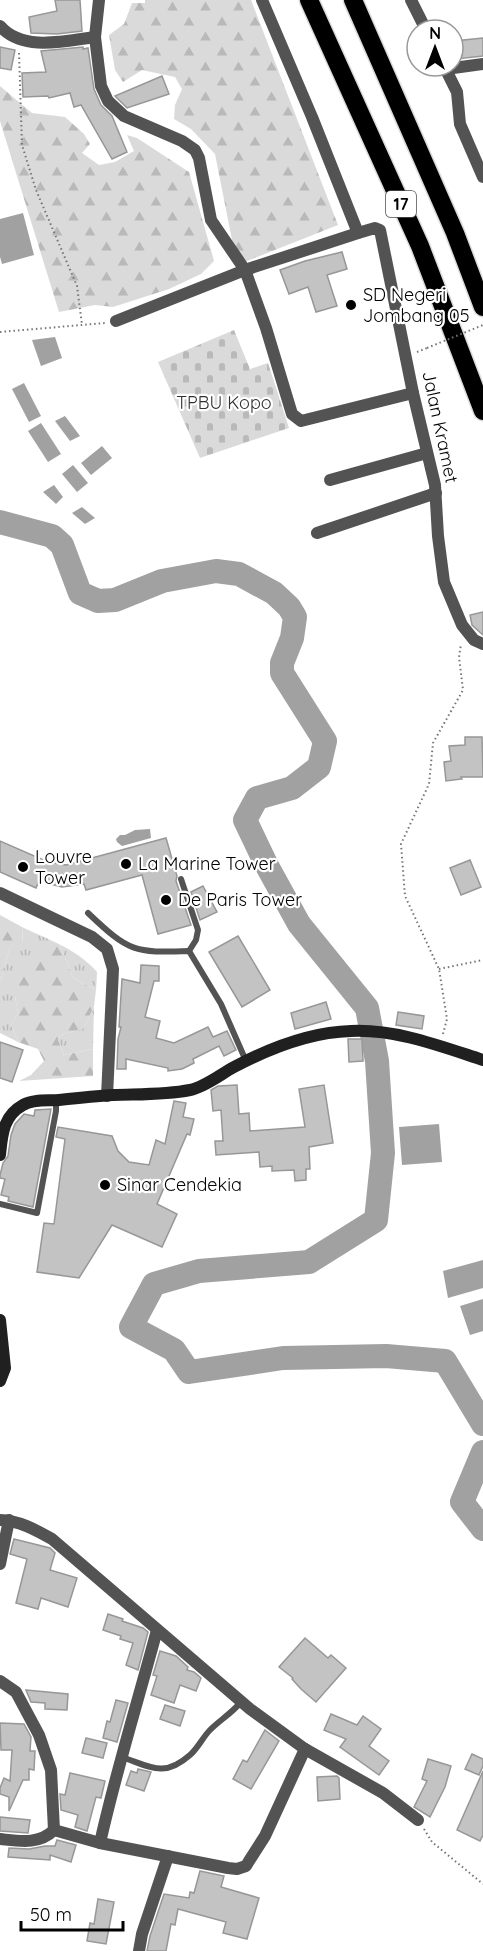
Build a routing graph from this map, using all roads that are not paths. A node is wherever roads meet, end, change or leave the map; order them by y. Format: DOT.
graph roads {
  1 [pos="99,0"];
  2 [pos="262,0"];
  3 [pos="309,0"];
  4 [pos="353,0"];
  5 [pos="411,0"];
  6 [pos="420,18"];
  7 [pos="0,26"];
  8 [pos="95,37"];
  9 [pos="483,64"];
  10 [pos="465,65"];
  11 [pos="450,78"];
  12 [pos="483,177"];
  13 [pos="358,233"];
  14 [pos="245,270"];
  15 [pos="483,307"];
  16 [pos="116,321"];
  17 [pos="413,393"];
  18 [pos="483,411"];
  19 [pos="427,453"];
  20 [pos="330,480"];
  21 [pos="436,493"];
  22 [pos="317,533"];
  23 [pos="483,644"];
  24 [pos="181,879"];
  25 [pos="0,893"];
  26 [pos="88,913"];
  27 [pos="189,951"];
  28 [pos="483,1060"];
  29 [pos="246,1061"];
  30 [pos="107,1096"];
  31 [pos="56,1100"];
  32 [pos="0,1155"];
  33 [pos="0,1204"];
  34 [pos="0,1320"];
  35 [pos="0,1381"];
  36 [pos="4,1520"];
  37 [pos="0,1564"];
  38 [pos="157,1630"];
  39 [pos="0,1681"];
  40 [pos="242,1702"];
  41 [pos="304,1749"];
  42 [pos="122,1757"];
  43 [pos="418,1820"];
  44 [pos="54,1830"];
  45 [pos="0,1839"];
  46 [pos="100,1843"];
  47 [pos="168,1856"];
  48 [pos="139,1951"];
  1 -- 8 [label="street"];
  2 -- 13 [label="street"];
  3 -- 18 [label="highway, 17"];
  4 -- 15 [label="highway, 17"];
  5 -- 6 [label="street"];
  7 -- 8 [label="street"];
  8 -- 14 [label="street"];
  9 -- 10 [label="street"];
  11 -- 12 [label="street"];
  13 -- 14 [label="street"];
  13 -- 17 [label="street, Jalan Kramet"];
  14 -- 16 [label="street"];
  14 -- 17 [label="street"];
  17 -- 19 [label="street, Jalan Kramet"];
  19 -- 20 [label="street"];
  19 -- 21 [label="street, Jalan Kramet"];
  21 -- 22 [label="street"];
  21 -- 23 [label="street, Jalan Kramet"];
  24 -- 27 [label="lane"];
  25 -- 30 [label="street"];
  26 -- 27 [label="lane"];
  27 -- 29 [label="lane"];
  28 -- 29 [label="street"];
  29 -- 30 [label="street"];
  30 -- 31 [label="street"];
  31 -- 32 [label="street"];
  31 -- 33 [label="lane"];
  34 -- 35 [label="street"];
  36 -- 37 [label="street"];
  36 -- 38 [label="street"];
  38 -- 40 [label="street"];
  38 -- 42 [label="street"];
  39 -- 44 [label="street"];
  40 -- 41 [label="street"];
  40 -- 42 [label="lane"];
  41 -- 43 [label="street"];
  41 -- 47 [label="street"];
  42 -- 46 [label="street"];
  44 -- 45 [label="street"];
  44 -- 46 [label="street"];
  46 -- 47 [label="street"];
  47 -- 48 [label="street"];
}
